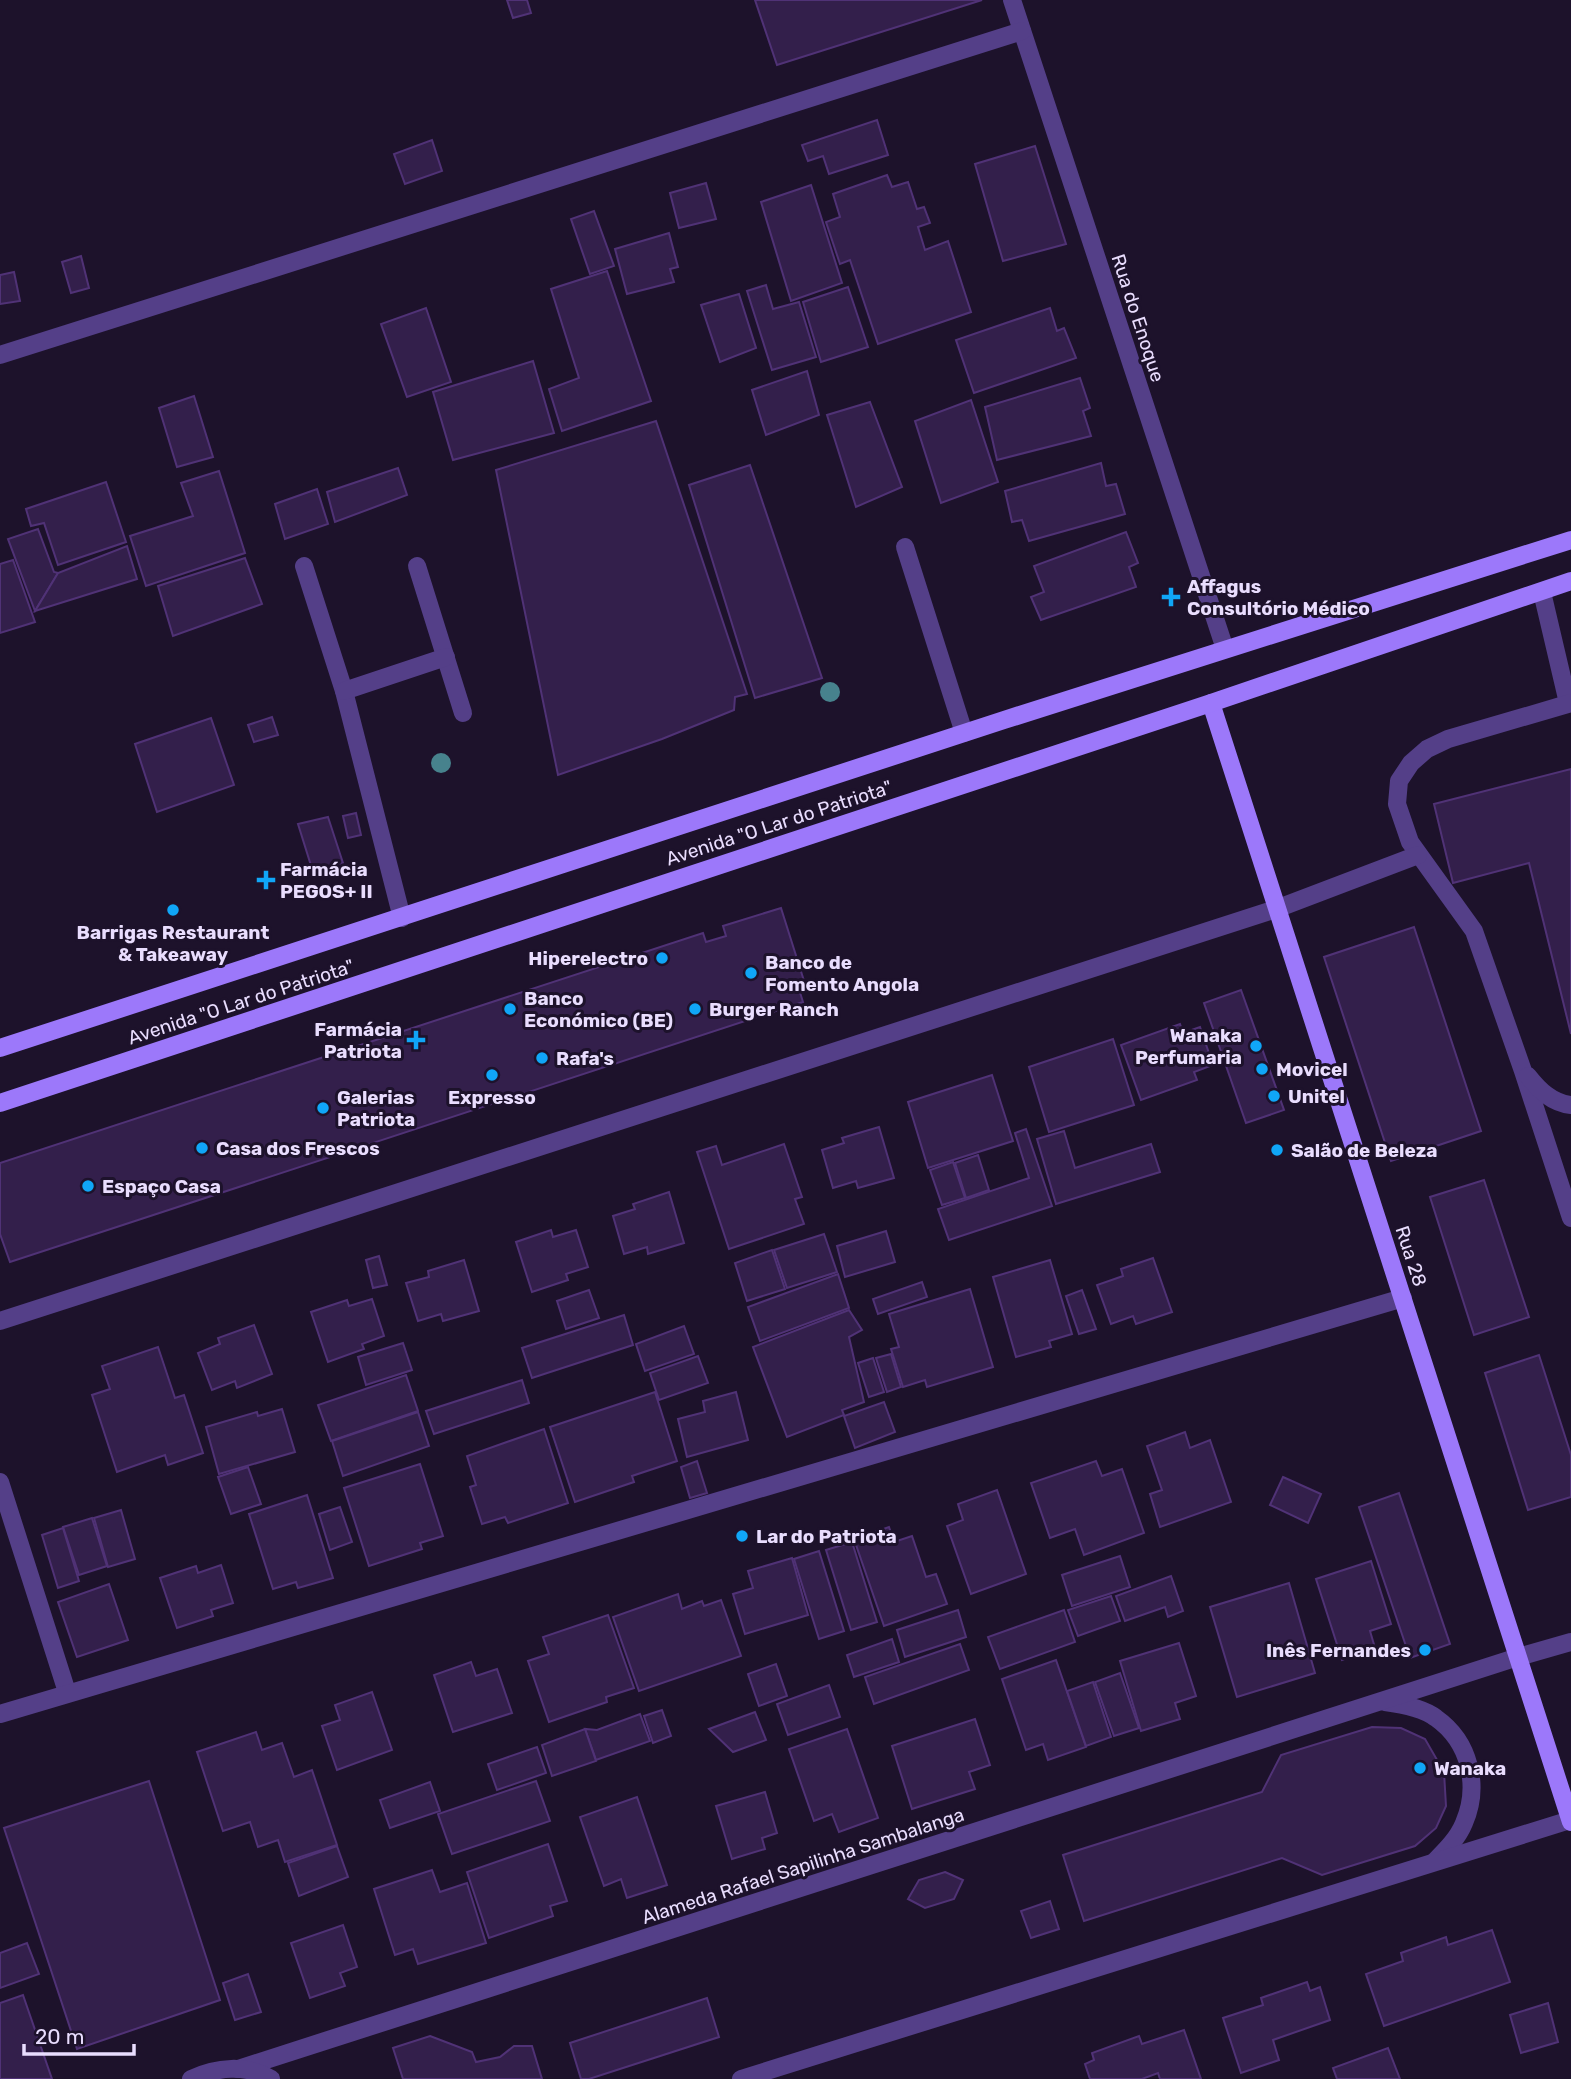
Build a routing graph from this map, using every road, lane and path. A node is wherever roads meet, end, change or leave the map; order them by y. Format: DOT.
graph roads {
  1 [pos="1012,0"];
  2 [pos="1022,32"];
  3 [pos="0,355"];
  4 [pos="1571,540"];
  5 [pos="905,547"];
  6 [pos="304,566"];
  7 [pos="417,566"];
  8 [pos="1571,581"];
  9 [pos="1542,592"];
  10 [pos="1225,649"];
  11 [pos="446,657"];
  12 [pos="344,691"];
  13 [pos="1211,703"];
  14 [pos="1570,703"];
  15 [pos="463,713"];
  16 [pos="964,733"];
  17 [pos="1418,855"];
  18 [pos="1276,909"];
  19 [pos="401,918"];
  20 [pos="0,1048"];
  21 [pos="1523,1070"];
  22 [pos="0,1104"];
  23 [pos="1571,1105"];
  24 [pos="1571,1218"];
  25 [pos="1403,1298"];
  26 [pos="0,1321"];
  27 [pos="0,1482"];
  28 [pos="1571,1642"];
  29 [pos="1518,1657"];
  30 [pos="67,1692"];
  31 [pos="1380,1702"];
  32 [pos="0,1714"];
  33 [pos="1571,1821"];
  34 [pos="1432,1863"];
  35 [pos="238,2069"];
  36 [pos="191,2079"];
  37 [pos="271,2079"];
  38 [pos="741,2079"];
  1 -- 2 [label="street, Rua do Enoque"];
  2 -- 3 [label="street"];
  2 -- 10 [label="street, Rua do Enoque"];
  4 -- 10 [label="main road, Avenida \"O Lar do Patriota\""];
  5 -- 16 [label="street"];
  6 -- 12 [label="street"];
  7 -- 11 [label="street"];
  8 -- 9 [label="main road, Avenida \"O Lar do Patriota\""];
  9 -- 13 [label="main road, Avenida \"O Lar do Patriota\""];
  9 -- 14 [label="street"];
  10 -- 16 [label="main road, Avenida \"O Lar do Patriota\""];
  11 -- 12 [label="street"];
  11 -- 15 [label="street"];
  12 -- 19 [label="street"];
  13 -- 18 [label="main road, Rua 28"];
  13 -- 22 [label="main road, Avenida \"O Lar do Patriota\""];
  14 -- 17 [label="street"];
  16 -- 19 [label="main road, Avenida \"O Lar do Patriota\""];
  17 -- 18 [label="street"];
  17 -- 21 [label="street"];
  18 -- 25 [label="main road, Rua 28"];
  18 -- 26 [label="street"];
  19 -- 20 [label="main road, Avenida \"O Lar do Patriota\""];
  21 -- 23 [label="street"];
  21 -- 24 [label="street"];
  25 -- 29 [label="main road, Rua 28"];
  25 -- 30 [label="street"];
  27 -- 30 [label="street"];
  28 -- 29 [label="street, Alameda Rafael Sapilinha Sambalanga"];
  29 -- 31 [label="street, Alameda Rafael Sapilinha Sambalanga"];
  29 -- 33 [label="main road, Rua 28"];
  30 -- 32 [label="street"];
  31 -- 34 [label="street, Alameda Rafael Sapilinha Sambalanga"];
  31 -- 35 [label="street, Alameda Rafael Sapilinha Sambalanga"];
  33 -- 34 [label="street"];
  34 -- 38 [label="street"];
  35 -- 36 [label="street, Alameda Rafael Sapilinha Sambalanga"];
  35 -- 37 [label="street, Alameda Rafael Sapilinha Sambalanga"];
}
